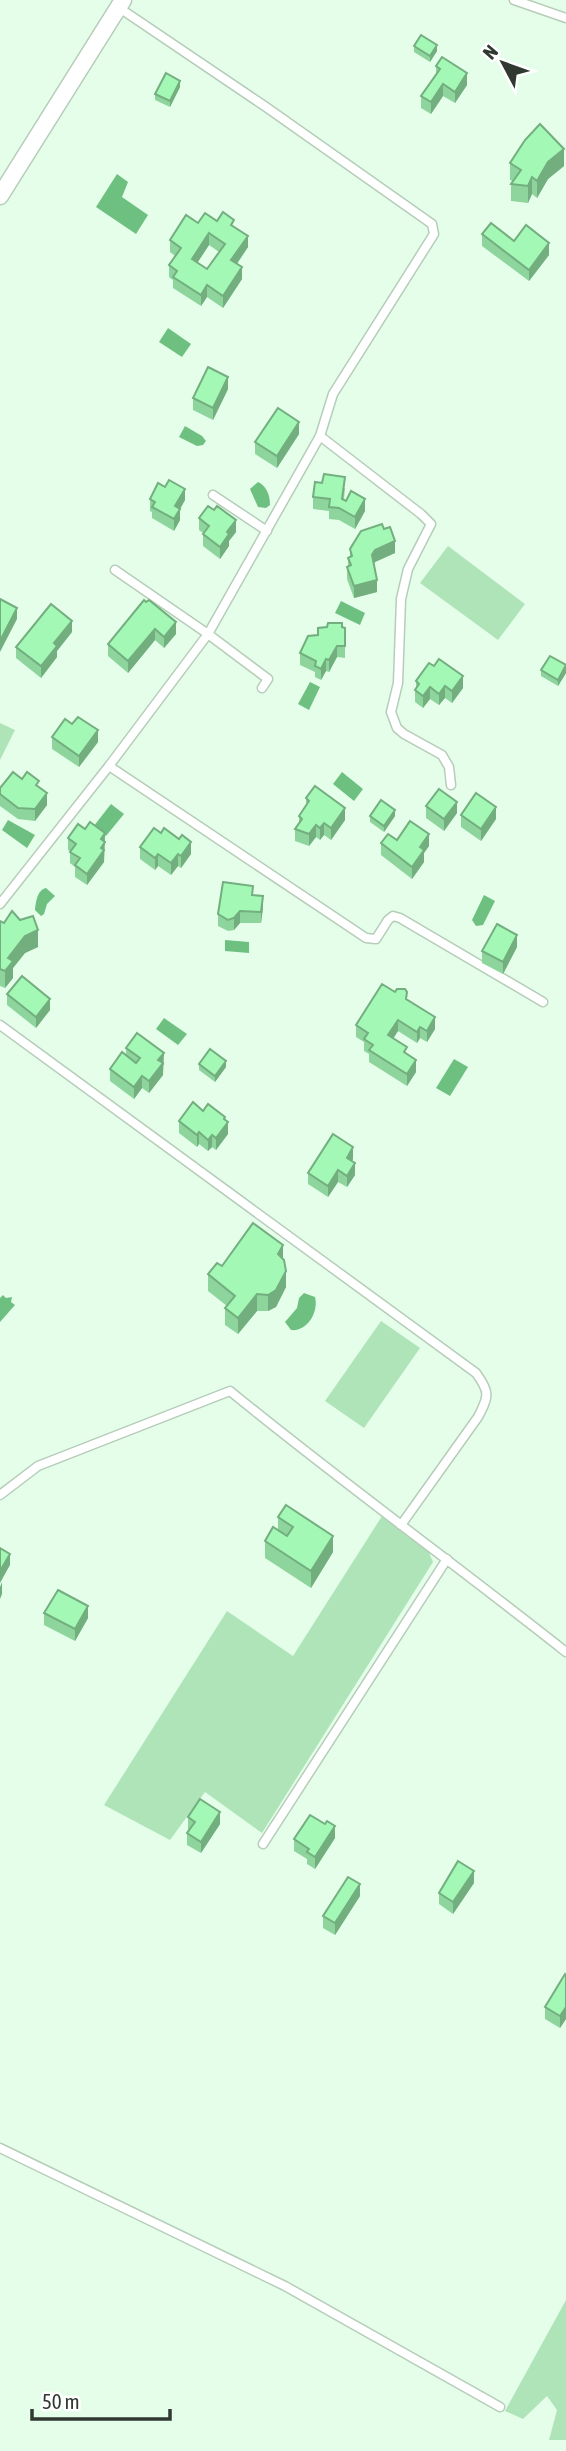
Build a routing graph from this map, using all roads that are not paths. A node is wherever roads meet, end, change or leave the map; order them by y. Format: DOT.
graph roads {
  1 [pos="514,0"];
  2 [pos="120,3"];
  3 [pos="566,18"];
  4 [pos="0,196"];
  5 [pos="320,436"];
  6 [pos="214,495"];
  7 [pos="267,531"];
  8 [pos="115,570"];
  9 [pos="208,634"];
  10 [pos="262,688"];
  11 [pos="109,766"];
  12 [pos="451,785"];
  13 [pos="0,904"];
  14 [pos="543,1002"];
  15 [pos="0,1025"];
  16 [pos="0,1495"];
  17 [pos="401,1525"];
  18 [pos="447,1559"];
  19 [pos="566,1652"];
  20 [pos="263,1844"];
  21 [pos="0,2148"];
  22 [pos="500,2407"];
  1 -- 3 [label="lane"];
  2 -- 4 [label="street"];
  2 -- 5 [label="lane"];
  5 -- 7 [label="lane"];
  5 -- 12 [label="lane"];
  6 -- 7 [label="lane"];
  7 -- 9 [label="lane"];
  8 -- 9 [label="lane"];
  9 -- 10 [label="lane"];
  9 -- 11 [label="lane"];
  11 -- 13 [label="lane"];
  11 -- 14 [label="lane"];
  15 -- 17 [label="lane"];
  16 -- 17 [label="lane"];
  17 -- 18 [label="lane"];
  18 -- 19 [label="lane"];
  18 -- 20 [label="lane"];
  21 -- 22 [label="lane"];
}
